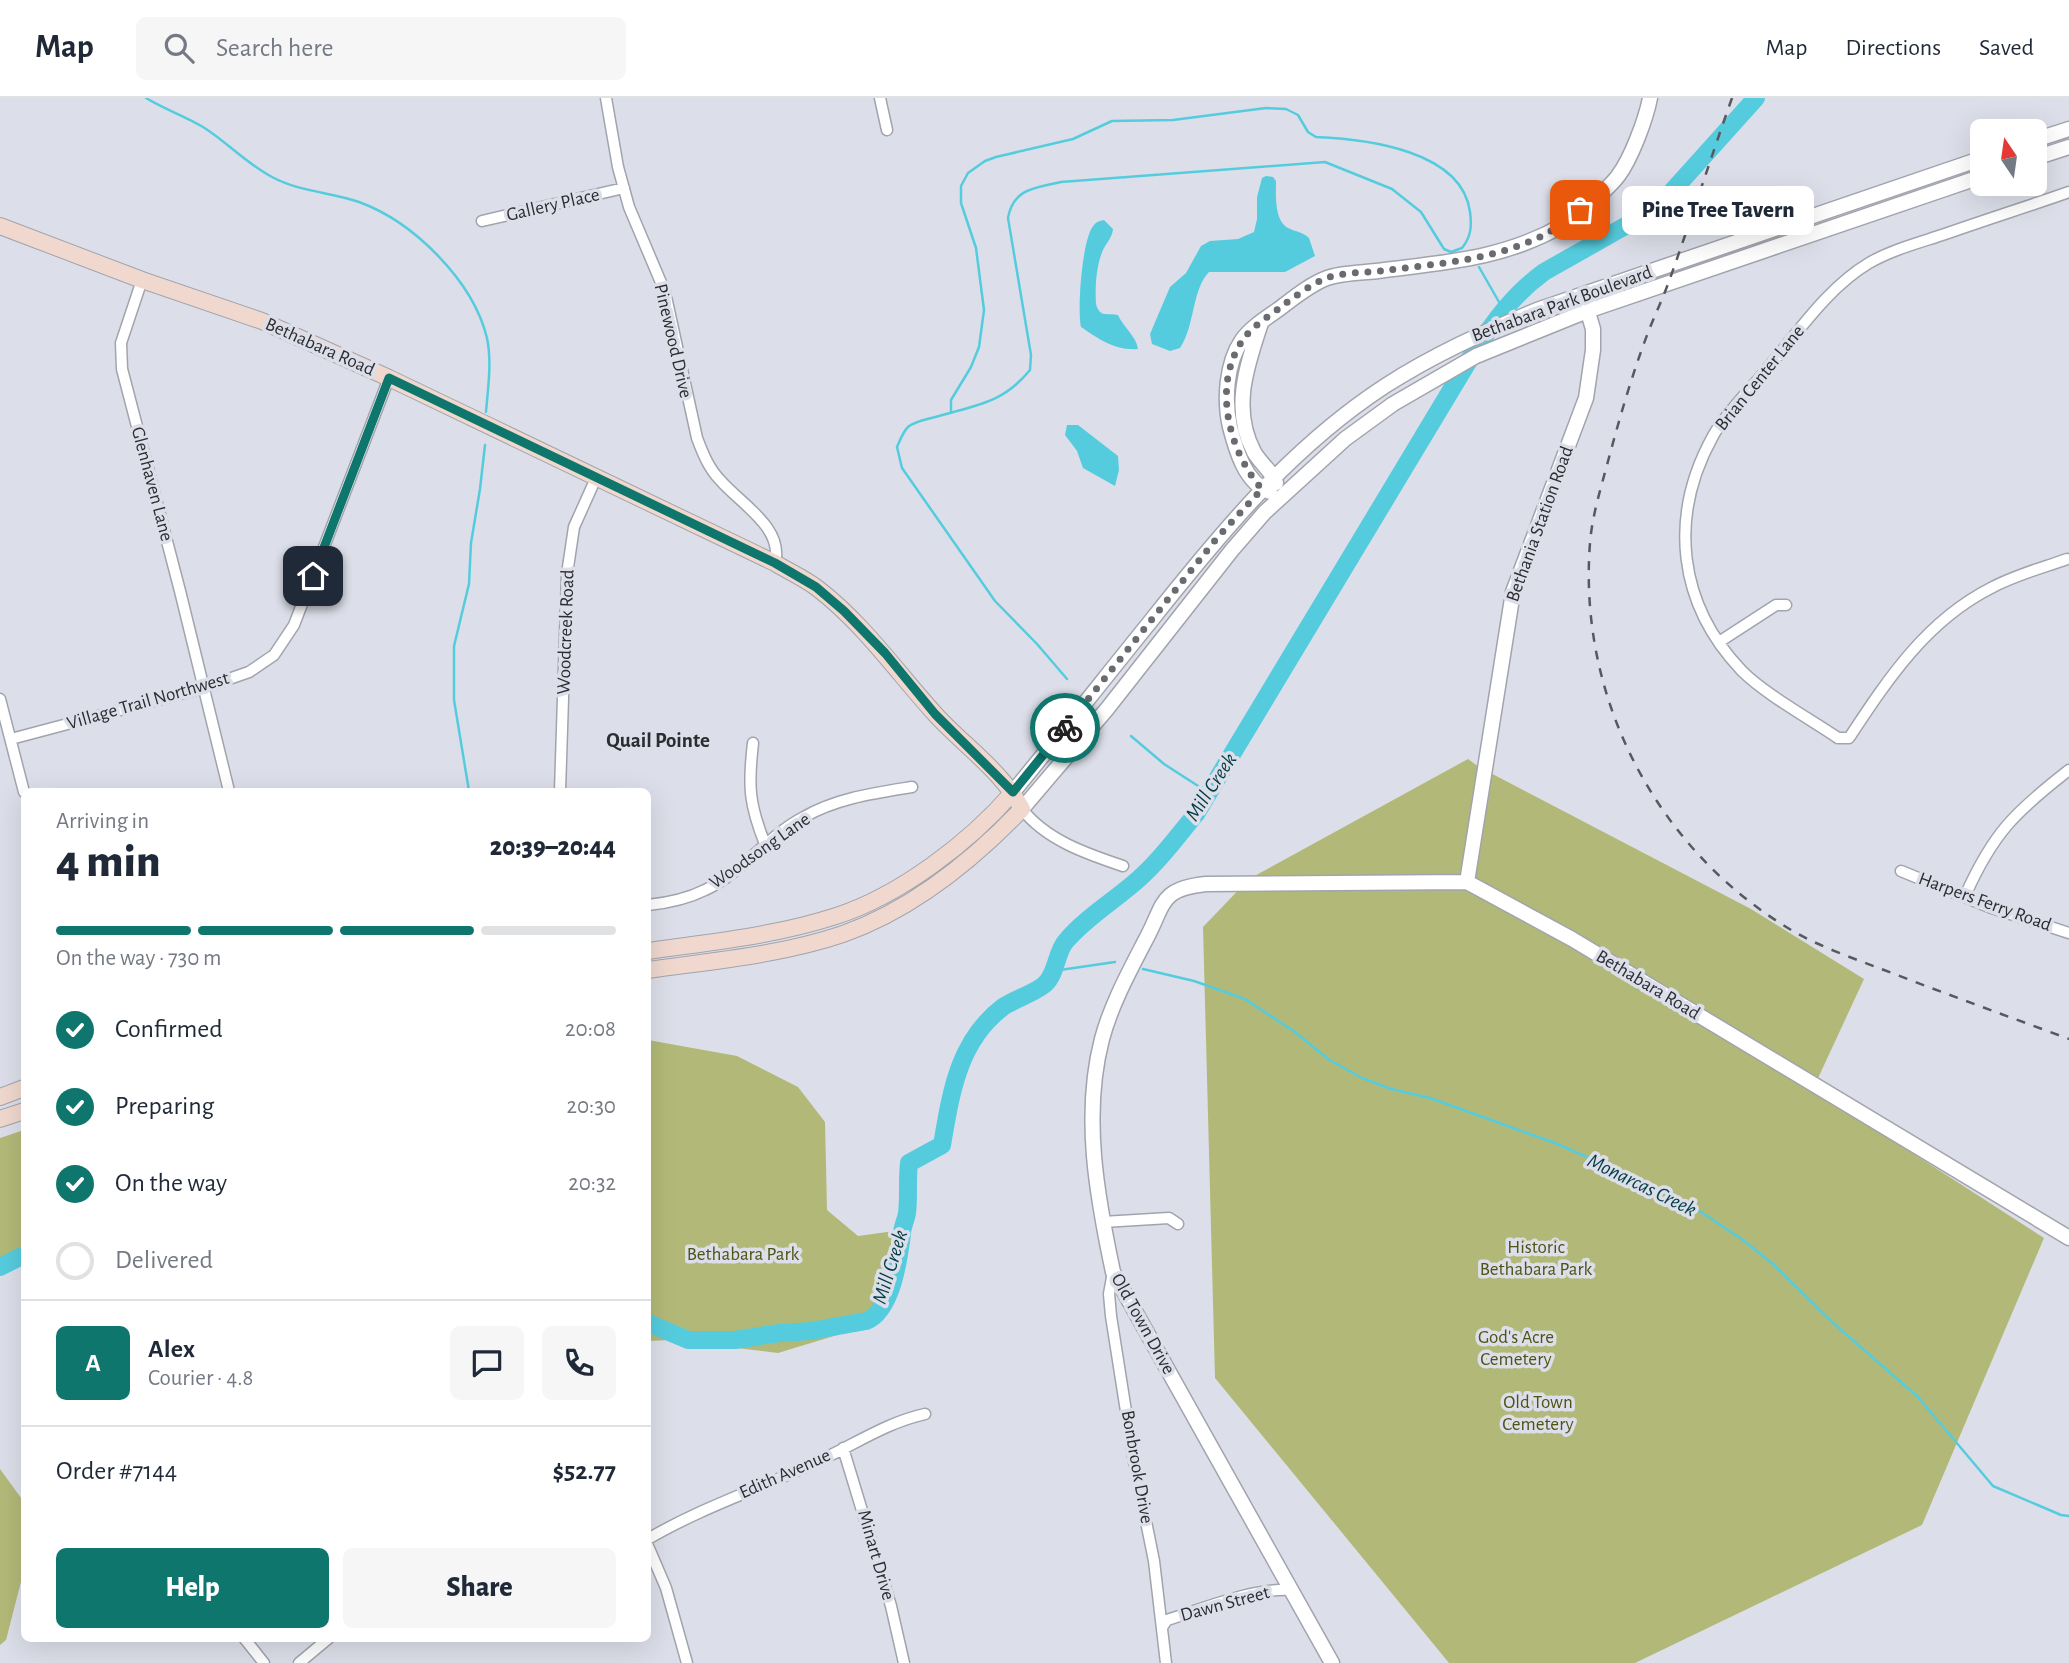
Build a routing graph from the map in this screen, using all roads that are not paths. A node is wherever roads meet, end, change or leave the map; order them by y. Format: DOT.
graph roads {
  1 [pos="606,98"];
  2 [pos="880,98"];
  3 [pos="1650,98"];
  4 [pos="2069,129"];
  5 [pos="887,130"];
  6 [pos="2048,136"];
  7 [pos="2069,147"];
  8 [pos="2048,154"];
  9 [pos="1970,162"];
  10 [pos="1970,180"];
  11 [pos="624,188"];
  12 [pos="2069,192"];
  13 [pos="482,221"];
  14 [pos="0,226"];
  15 [pos="142,280"];
  16 [pos="1582,294"];
  17 [pos="1587,311"];
  18 [pos="1262,322"];
  19 [pos="389,378"];
  20 [pos="1273,476"];
  21 [pos="596,478"];
  22 [pos="1262,489"];
  23 [pos="1281,496"];
  24 [pos="2067,559"];
  25 [pos="775,563"];
  26 [pos="1786,605"];
  27 [pos="1719,642"];
  28 [pos="203,688"];
  29 [pos="0,699"];
  30 [pos="11,739"];
  31 [pos="753,743"];
  32 [pos="2069,770"];
  33 [pos="912,787"];
  34 [pos="23,788"];
  35 [pos="228,788"];
  36 [pos="560,788"];
  37 [pos="1013,792"];
  38 [pos="1022,808"];
  39 [pos="765,844"];
  40 [pos="1123,866"];
  41 [pos="1901,871"];
  42 [pos="1467,882"];
  43 [pos="1184,886"];
  44 [pos="1965,895"];
  45 [pos="651,904"];
  46 [pos="2069,933"];
  47 [pos="651,951"];
  48 [pos="651,970"];
  49 [pos="21,1089"];
  50 [pos="0,1097"];
  51 [pos="21,1112"];
  52 [pos="0,1119"];
  53 [pos="1103,1223"];
  54 [pos="1178,1224"];
  55 [pos="2069,1238"];
  56 [pos="1113,1272"];
  57 [pos="925,1414"];
  58 [pos="844,1448"];
  59 [pos="651,1537"];
  60 [pos="651,1553"];
  61 [pos="1291,1590"];
  62 [pos="1163,1626"];
  63 [pos="247,1642"];
  64 [pos="324,1642"];
  65 [pos="264,1663"];
  66 [pos="299,1663"];
  67 [pos="687,1663"];
  68 [pos="904,1663"];
  69 [pos="1166,1663"];
  70 [pos="1332,1663"];
  1 -- 11 [label="street, Pinewood Drive"];
  2 -- 5 [label="street"];
  3 -- 18 [label="street"];
  4 -- 6 [label="street"];
  7 -- 8 [label="street"];
  9 -- 16 [label="street, Bethabara Park Boulevard"];
  10 -- 17 [label="street, Bethabara Park Boulevard"];
  11 -- 13 [label="street, Gallery Place"];
  11 -- 25 [label="street, Pinewood Drive"];
  12 -- 27 [label="street, Brian Center Lane"];
  14 -- 15 [label="main road, Bethabara Road"];
  15 -- 19 [label="main road, Bethabara Road"];
  15 -- 28 [label="street, Glenhaven Lane"];
  16 -- 17 [label="street, Bethania Station Road"];
  16 -- 20 [label="street, Bethabara Park Boulevard"];
  17 -- 23 [label="street, Bethabara Park Boulevard"];
  17 -- 42 [label="street, Bethania Station Road"];
  18 -- 20 [label="street"];
  18 -- 22 [label="street"];
  19 -- 21 [label="main road, Bethabara Road"];
  19 -- 28 [label="street, Village Trail Northwest"];
  20 -- 22 [label="street, Bethabara Park Boulevard"];
  20 -- 23 [label="street"];
  21 -- 25 [label="main road, Bethabara Road"];
  21 -- 36 [label="street, Woodcreek Road"];
  22 -- 23 [label="street"];
  22 -- 37 [label="street, Bethabara Park Boulevard"];
  23 -- 38 [label="street, Bethabara Park Boulevard"];
  24 -- 27 [label="street, Brian Center Lane"];
  25 -- 37 [label="main road, Bethabara Road"];
  26 -- 27 [label="street"];
  28 -- 30 [label="street, Village Trail Northwest"];
  28 -- 35 [label="street, Glenhaven Lane"];
  29 -- 30 [label="street"];
  30 -- 34 [label="street"];
  31 -- 39 [label="street"];
  32 -- 44 [label="street"];
  33 -- 39 [label="street, Woodsong Lane"];
  37 -- 38 [label="main road, Bethabara Road"];
  37 -- 47 [label="main road, Bethabara Park Boulevard"];
  38 -- 40 [label="street, Bethabara Road"];
  38 -- 48 [label="main road, Bethabara Park Boulevard"];
  39 -- 45 [label="street, Woodsong Lane"];
  41 -- 44 [label="street, Harpers Ferry Road"];
  42 -- 43 [label="street, Bethabara Road"];
  42 -- 55 [label="street, Bethabara Road"];
  43 -- 53 [label="street, Old Town Drive"];
  44 -- 46 [label="street, Harpers Ferry Road"];
  49 -- 50 [label="main road"];
  51 -- 52 [label="main road"];
  53 -- 54 [label="street"];
  53 -- 56 [label="street, Old Town Drive"];
  56 -- 61 [label="street, Old Town Drive"];
  56 -- 62 [label="street, Bonbrook Drive"];
  57 -- 58 [label="street, Edith Avenue"];
  58 -- 59 [label="street, Edith Avenue"];
  58 -- 68 [label="street, Minart Drive"];
  60 -- 67 [label="street"];
  61 -- 62 [label="street, Dawn Street"];
  61 -- 70 [label="street, Old Town Drive"];
  62 -- 69 [label="street, Bonbrook Drive"];
  63 -- 65 [label="street"];
  64 -- 66 [label="street"];
}
